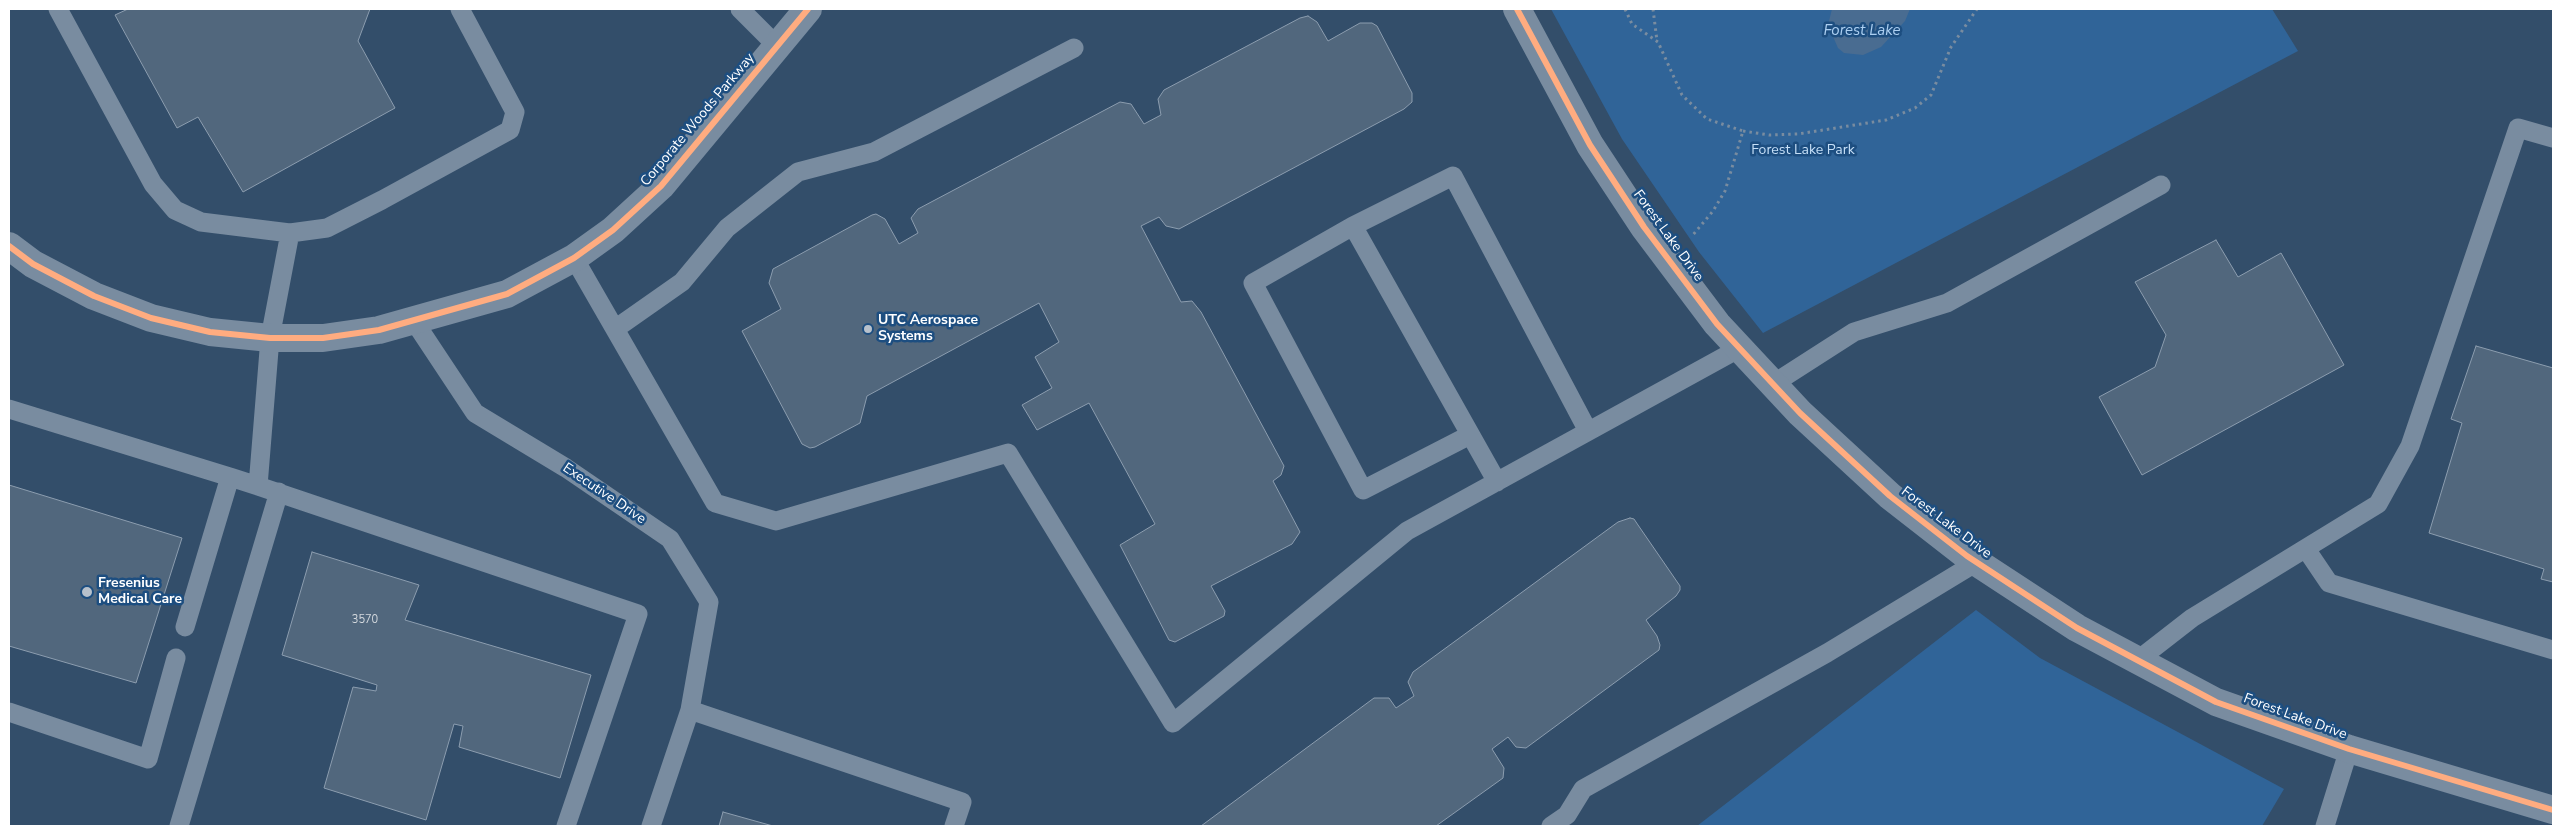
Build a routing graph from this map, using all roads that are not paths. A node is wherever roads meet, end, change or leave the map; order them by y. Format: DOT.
graph roads {
  1 [pos="58,9"];
  2 [pos="460,9"];
  3 [pos="740,9"];
  4 [pos="808,9"];
  5 [pos="1516,9"];
  6 [pos="777,46"];
  7 [pos="1074,48"];
  8 [pos="2553,138"];
  9 [pos="2161,185"];
  10 [pos="1353,226"];
  11 [pos="290,233"];
  12 [pos="9,246"];
  13 [pos="574,258"];
  14 [pos="414,321"];
  15 [pos="615,329"];
  16 [pos="270,338"];
  17 [pos="1740,348"];
  18 [pos="1773,384"];
  19 [pos="9,409"];
  20 [pos="1588,432"];
  21 [pos="1470,435"];
  22 [pos="230,477"];
  23 [pos="1497,482"];
  24 [pos="258,486"];
  25 [pos="278,492"];
  26 [pos="2306,549"];
  27 [pos="1977,562"];
  28 [pos="185,627"];
  29 [pos="2553,650"];
  30 [pos="176,658"];
  31 [pos="2138,660"];
  32 [pos="690,710"];
  33 [pos="9,712"];
  34 [pos="2349,749"];
  35 [pos="2553,810"];
  36 [pos="180,826"];
  37 [pos="566,826"];
  38 [pos="651,826"];
  39 [pos="954,826"];
  40 [pos="1551,826"];
  41 [pos="2326,826"];
  1 -- 11 [label="lane"];
  2 -- 11 [label="lane"];
  3 -- 6 [label="lane"];
  4 -- 6 [label="street, Corporate Woods Parkway"];
  5 -- 17 [label="street, Forest Lake Drive"];
  6 -- 13 [label="street, Corporate Woods Parkway"];
  7 -- 15 [label="lane"];
  8 -- 26 [label="lane"];
  9 -- 18 [label="lane"];
  10 -- 20 [label="lane"];
  10 -- 21 [label="lane"];
  10 -- 21 [label="lane"];
  11 -- 16 [label="lane"];
  12 -- 16 [label="street, Corporate Woods Parkway"];
  13 -- 14 [label="street, Corporate Woods Parkway"];
  13 -- 15 [label="lane"];
  14 -- 16 [label="street, Corporate Woods Parkway"];
  14 -- 32 [label="lane, Executive Drive"];
  15 -- 23 [label="lane"];
  16 -- 24 [label="lane"];
  17 -- 18 [label="street, Forest Lake Drive"];
  17 -- 20 [label="lane"];
  18 -- 27 [label="street, Forest Lake Drive"];
  19 -- 22 [label="lane"];
  20 -- 23 [label="lane"];
  21 -- 23 [label="lane"];
  22 -- 24 [label="lane"];
  22 -- 28 [label="lane"];
  24 -- 25 [label="lane"];
  25 -- 36 [label="lane"];
  25 -- 37 [label="lane"];
  26 -- 29 [label="lane"];
  26 -- 31 [label="lane"];
  27 -- 31 [label="street, Forest Lake Drive"];
  27 -- 40 [label="lane"];
  30 -- 33 [label="lane"];
  31 -- 34 [label="street, Forest Lake Drive"];
  32 -- 38 [label="lane, Executive Drive"];
  32 -- 39 [label="lane"];
  34 -- 35 [label="street, Forest Lake Drive"];
  34 -- 41 [label="lane"];
}
